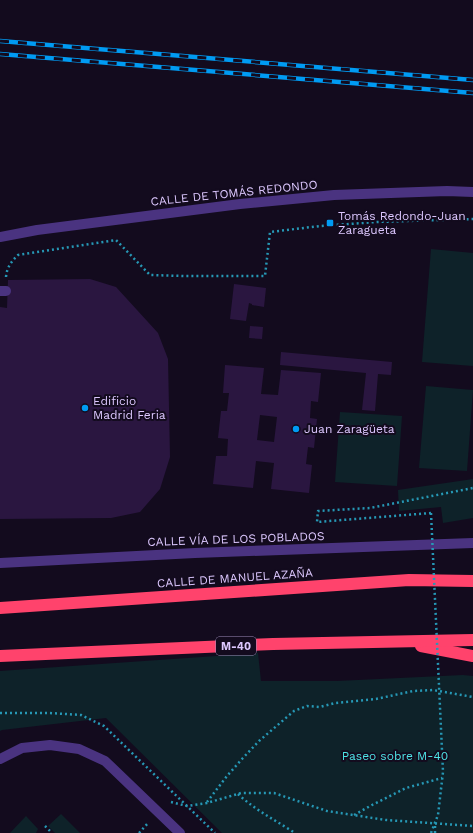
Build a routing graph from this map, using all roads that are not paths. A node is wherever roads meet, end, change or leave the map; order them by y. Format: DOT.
graph roads {
  1 [pos="473,192"];
  2 [pos="0,237"];
  3 [pos="473,543"];
  4 [pos="0,563"];
  5 [pos="473,572"];
  6 [pos="409,580"];
  7 [pos="473,581"];
  8 [pos="0,608"];
  9 [pos="473,640"];
  10 [pos="398,641"];
  11 [pos="0,656"];
  12 [pos="473,656"];
  13 [pos="0,759"];
  14 [pos="180,833"];
  1 -- 2 [label="street, CALLE DE TOMÁS REDONDO"];
  3 -- 4 [label="street, CALLE VÍA DE LOS POBLADOS"];
  5 -- 6 [label="highway"];
  6 -- 7 [label="highway, CALLE DE MANUEL AZAÑA"];
  6 -- 8 [label="highway, CALLE DE MANUEL AZAÑA"];
  9 -- 10 [label="highway, M-40"];
  10 -- 11 [label="highway, M-40"];
  10 -- 12 [label="highway"];
  13 -- 14 [label="street"];
}
